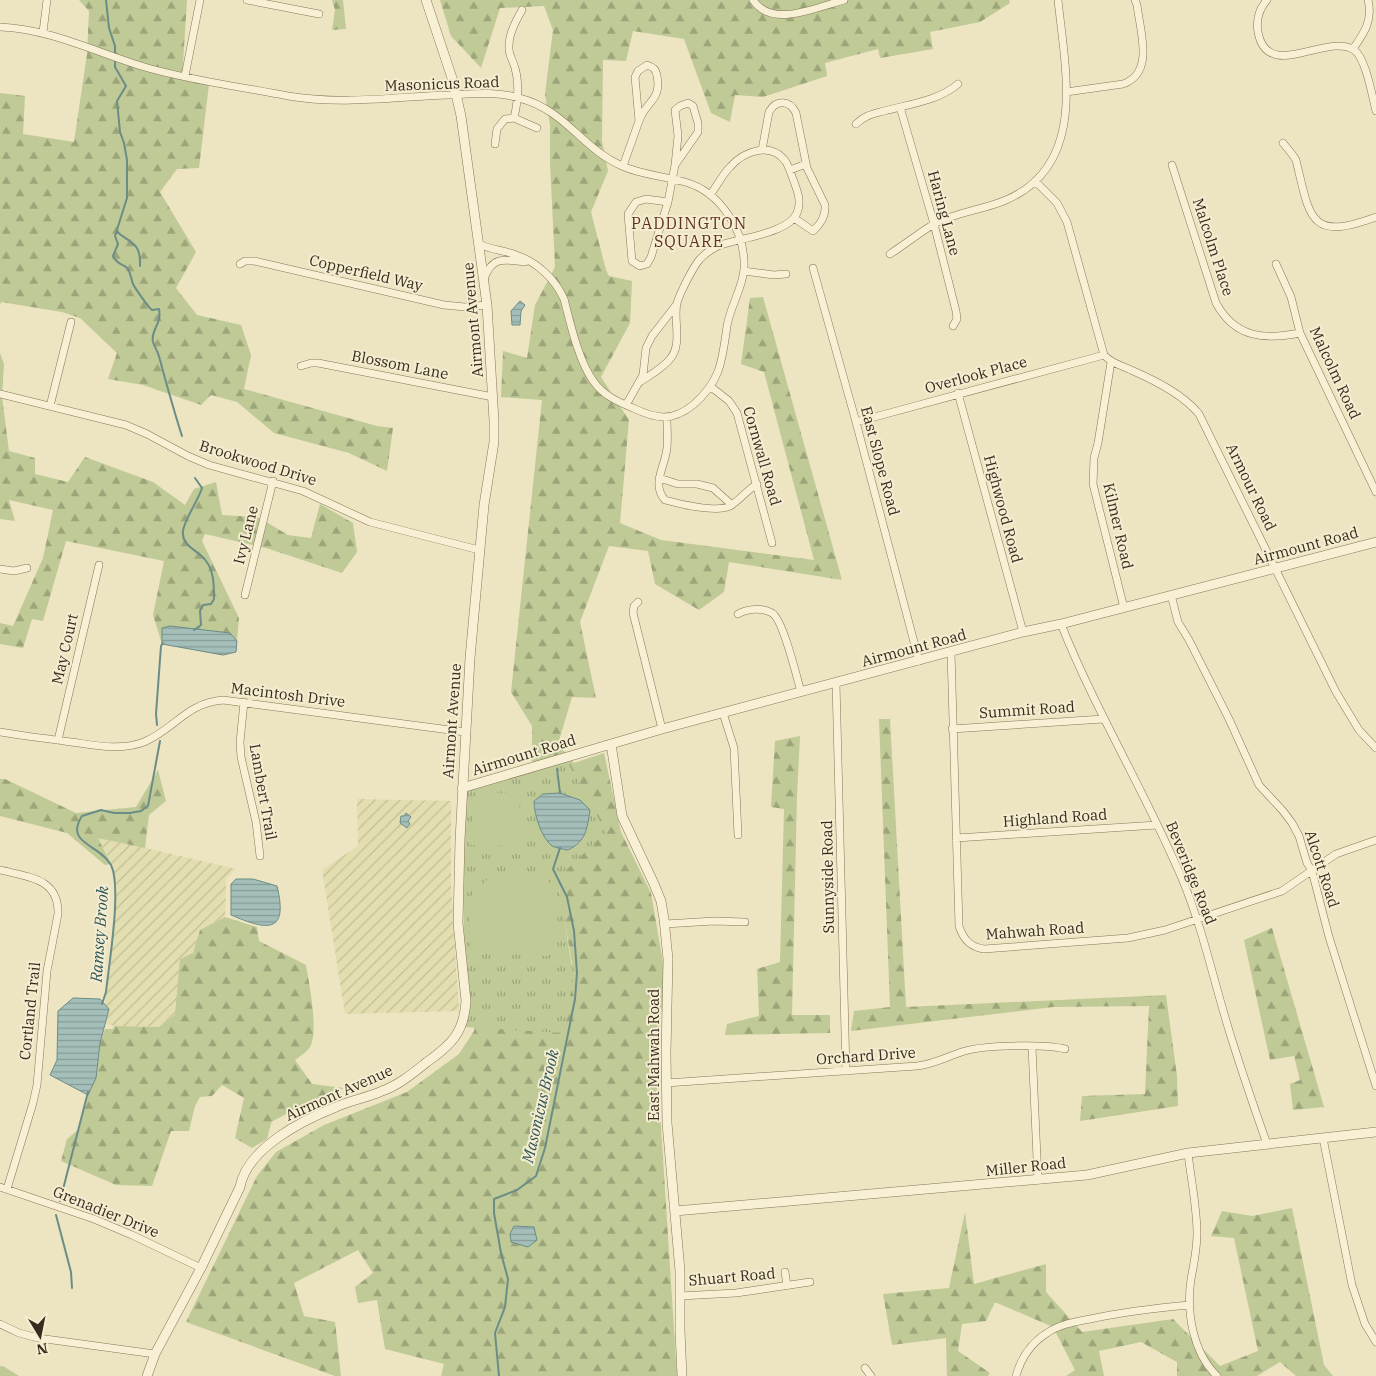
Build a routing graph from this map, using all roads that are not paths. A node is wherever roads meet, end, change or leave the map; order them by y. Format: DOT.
graph roads {
  1 [pos="47,0"];
  2 [pos="200,0"];
  3 [pos="247,0"];
  4 [pos="426,0"];
  5 [pos="753,0"];
  6 [pos="844,0"];
  7 [pos="1058,0"];
  8 [pos="1135,0"];
  9 [pos="1267,0"];
  10 [pos="1368,0"];
  11 [pos="522,10"];
  12 [pos="319,14"];
  13 [pos="0,26"];
  14 [pos="43,32"];
  15 [pos="1353,49"];
  16 [pos="185,76"];
  17 [pos="958,84"];
  18 [pos="1066,92"];
  19 [pos="457,94"];
  20 [pos="518,97"];
  21 [pos="900,107"];
  22 [pos="1376,107"];
  23 [pos="514,118"];
  24 [pos="639,121"];
  25 [pos="856,124"];
  26 [pos="537,128"];
  27 [pos="1283,143"];
  28 [pos="495,144"];
  29 [pos="762,150"];
  30 [pos="806,164"];
  31 [pos="675,165"];
  32 [pos="1172,165"];
  33 [pos="624,166"];
  34 [pos="790,170"];
  35 [pos="672,179"];
  36 [pos="1035,181"];
  37 [pos="710,195"];
  38 [pos="668,202"];
  39 [pos="1376,217"];
  40 [pos="794,218"];
  41 [pos="934,224"];
  42 [pos="739,240"];
  43 [pos="479,244"];
  44 [pos="890,254"];
  45 [pos="530,262"];
  46 [pos="240,264"];
  47 [pos="1276,264"];
  48 [pos="813,268"];
  49 [pos="744,271"];
  50 [pos="786,274"];
  51 [pos="484,279"];
  52 [pos="677,303"];
  53 [pos="487,306"];
  54 [pos="71,322"];
  55 [pos="953,326"];
  56 [pos="1300,333"];
  57 [pos="1104,356"];
  58 [pos="1111,362"];
  59 [pos="301,366"];
  60 [pos="640,382"];
  61 [pos="711,387"];
  62 [pos="958,393"];
  63 [pos="0,394"];
  64 [pos="493,397"];
  65 [pos="626,405"];
  66 [pos="50,406"];
  67 [pos="667,417"];
  68 [pos="856,422"];
  69 [pos="659,478"];
  70 [pos="273,481"];
  71 [pos="757,484"];
  72 [pos="1376,492"];
  73 [pos="732,505"];
  74 [pos="1376,542"];
  75 [pos="772,543"];
  76 [pos="479,550"];
  77 [pos="99,565"];
  78 [pos="27,568"];
  79 [pos="1275,568"];
  80 [pos="0,569"];
  81 [pos="245,595"];
  82 [pos="1171,595"];
  83 [pos="638,602"];
  84 [pos="1124,608"];
  85 [pos="738,614"];
  86 [pos="1060,624"];
  87 [pos="1023,632"];
  88 [pos="951,652"];
  89 [pos="919,661"];
  90 [pos="836,683"];
  91 [pos="801,692"];
  92 [pos="244,702"];
  93 [pos="723,713"];
  94 [pos="1103,719"];
  95 [pos="662,729"];
  96 [pos="952,729"];
  97 [pos="0,732"];
  98 [pos="465,732"];
  99 [pos="58,740"];
  100 [pos="611,744"];
  101 [pos="1376,748"];
  102 [pos="462,788"];
  103 [pos="1157,825"];
  104 [pos="738,835"];
  105 [pos="956,838"];
  106 [pos="1376,840"];
  107 [pos="260,856"];
  108 [pos="0,870"];
  109 [pos="1312,871"];
  110 [pos="1197,920"];
  111 [pos="745,922"];
  112 [pos="665,924"];
  113 [pos="1032,1047"];
  114 [pos="1065,1049"];
  115 [pos="846,1071"];
  116 [pos="666,1083"];
  117 [pos="1376,1086"];
  118 [pos="1376,1132"];
  119 [pos="1323,1138"];
  120 [pos="1267,1144"];
  121 [pos="1188,1153"];
  122 [pos="1038,1180"];
  123 [pos="4,1188"];
  124 [pos="675,1211"];
  125 [pos="201,1268"];
  126 [pos="785,1272"];
  127 [pos="810,1282"];
  128 [pos="787,1286"];
  129 [pos="680,1296"];
  130 [pos="1190,1305"];
  131 [pos="0,1324"];
  132 [pos="1376,1342"];
  133 [pos="155,1354"];
  134 [pos="865,1368"];
  135 [pos="147,1376"];
  136 [pos="682,1376"];
  137 [pos="871,1376"];
  138 [pos="1016,1376"];
  139 [pos="1217,1376"];
  1 -- 14 [label="street"];
  2 -- 16 [label="street"];
  3 -- 12 [label="street"];
  4 -- 19 [label="street, Airmont Avenue"];
  5 -- 6 [label="street"];
  7 -- 18 [label="street"];
  8 -- 18 [label="street"];
  9 -- 15 [label="street"];
  10 -- 15 [label="street"];
  11 -- 20 [label="street"];
  13 -- 14 [label="street, Masonicus Road"];
  14 -- 16 [label="street, Masonicus Road"];
  15 -- 22 [label="street"];
  16 -- 19 [label="street, Masonicus Road"];
  17 -- 21 [label="street"];
  18 -- 36 [label="street"];
  19 -- 20 [label="street, Masonicus Road"];
  19 -- 43 [label="street, Airmont Avenue"];
  20 -- 23 [label="street"];
  20 -- 33 [label="street, Masonicus Road"];
  21 -- 25 [label="street"];
  21 -- 41 [label="street, Haring Lane"];
  23 -- 26 [label="street"];
  23 -- 28 [label="street"];
  24 -- 24 [label="street"];
  24 -- 33 [label="street"];
  27 -- 39 [label="street"];
  29 -- 30 [label="street"];
  29 -- 34 [label="street"];
  29 -- 37 [label="street"];
  30 -- 34 [label="street"];
  30 -- 40 [label="street"];
  31 -- 31 [label="street"];
  31 -- 35 [label="street"];
  32 -- 56 [label="street, Malcolm Place"];
  33 -- 35 [label="street, Masonicus Road"];
  34 -- 40 [label="street"];
  35 -- 37 [label="street, Masonicus Road"];
  35 -- 38 [label="street"];
  36 -- 41 [label="street"];
  36 -- 57 [label="street"];
  37 -- 42 [label="street, Masonicus Road"];
  38 -- 38 [label="street"];
  40 -- 42 [label="street"];
  41 -- 44 [label="street"];
  41 -- 55 [label="street, Haring Lane"];
  42 -- 49 [label="street, Masonicus Road"];
  42 -- 52 [label="street"];
  43 -- 45 [label="street"];
  43 -- 51 [label="street, Airmont Avenue"];
  45 -- 51 [label="street"];
  45 -- 65 [label="street"];
  46 -- 53 [label="street, Copperfield Way"];
  47 -- 56 [label="street, Malcolm Road"];
  48 -- 68 [label="street, East Slope Road"];
  49 -- 50 [label="street"];
  49 -- 61 [label="street, Masonicus Road"];
  51 -- 53 [label="street, Airmont Avenue"];
  52 -- 60 [label="street"];
  52 -- 60 [label="street"];
  53 -- 64 [label="street, Airmont Avenue"];
  54 -- 66 [label="street"];
  56 -- 72 [label="street, Malcolm Road"];
  57 -- 58 [label="street, Armour Road"];
  57 -- 62 [label="street, Overlook Place"];
  58 -- 79 [label="street, Armour Road"];
  58 -- 84 [label="street, Kilmer Road"];
  59 -- 64 [label="street, Blossom Lane"];
  60 -- 65 [label="street"];
  61 -- 67 [label="street, Masonicus Road"];
  61 -- 71 [label="street, Cornwall Road"];
  62 -- 68 [label="street, Overlook Place"];
  62 -- 87 [label="street, Highwood Road"];
  63 -- 66 [label="street, Brookwood Drive"];
  64 -- 76 [label="street, Airmont Avenue"];
  65 -- 67 [label="street"];
  66 -- 70 [label="street, Brookwood Drive"];
  67 -- 69 [label="street"];
  68 -- 89 [label="street, East Slope Road"];
  69 -- 73 [label="street"];
  69 -- 73 [label="street"];
  70 -- 76 [label="street, Brookwood Drive"];
  70 -- 81 [label="street, Ivy Lane"];
  71 -- 73 [label="street"];
  71 -- 75 [label="street, Cornwall Road"];
  74 -- 79 [label="street, Airmount Road"];
  76 -- 98 [label="street, Airmont Avenue"];
  77 -- 99 [label="street, May Court"];
  78 -- 80 [label="street"];
  79 -- 82 [label="street, Airmount Road"];
  79 -- 101 [label="street, Armour Road"];
  82 -- 84 [label="street, Airmount Road"];
  82 -- 109 [label="street, Alcott Road"];
  83 -- 95 [label="street"];
  84 -- 86 [label="street, Airmount Road"];
  85 -- 91 [label="street"];
  86 -- 87 [label="street, Airmount Road"];
  86 -- 94 [label="street, Beveridge Road"];
  87 -- 88 [label="street, Airmount Road"];
  88 -- 89 [label="street, Airmount Road"];
  88 -- 96 [label="street, Mahwah Road"];
  89 -- 90 [label="street, Airmount Road"];
  90 -- 91 [label="street, Airmount Road"];
  90 -- 115 [label="street, Sunnyside Road"];
  91 -- 93 [label="street, Airmount Road"];
  92 -- 98 [label="street, Macintosh Drive"];
  92 -- 99 [label="street, Macintosh Drive"];
  92 -- 107 [label="street, Lambert Trail"];
  93 -- 95 [label="street, Airmount Road"];
  93 -- 104 [label="street"];
  94 -- 96 [label="street, Summit Road"];
  94 -- 103 [label="street, Beveridge Road"];
  95 -- 100 [label="street, Airmount Road"];
  96 -- 105 [label="street, Mahwah Road"];
  97 -- 99 [label="street, Macintosh Drive"];
  98 -- 102 [label="street, Airmont Avenue"];
  100 -- 102 [label="street, Airmount Road"];
  100 -- 112 [label="street, East Mahwah Road"];
  102 -- 125 [label="street, Airmont Avenue"];
  103 -- 105 [label="street, Highland Road"];
  103 -- 110 [label="street, Beveridge Road"];
  105 -- 110 [label="street, Mahwah Road"];
  106 -- 109 [label="street, Mahwah Road"];
  108 -- 123 [label="street, Cortland Trail"];
  109 -- 110 [label="street, Mahwah Road"];
  109 -- 117 [label="street, Alcott Road"];
  110 -- 120 [label="street, Beveridge Road"];
  111 -- 112 [label="street"];
  112 -- 116 [label="street, East Mahwah Road"];
  113 -- 114 [label="street, Orchard Drive"];
  113 -- 115 [label="street, Orchard Drive"];
  113 -- 122 [label="street"];
  115 -- 116 [label="street, Orchard Drive"];
  116 -- 124 [label="street, East Mahwah Road"];
  118 -- 119 [label="street, Miller Road"];
  119 -- 120 [label="street, Miller Road"];
  119 -- 132 [label="street"];
  120 -- 121 [label="street, Miller Road"];
  121 -- 122 [label="street, Miller Road"];
  121 -- 130 [label="street"];
  122 -- 124 [label="street, Miller Road"];
  123 -- 125 [label="street, Grenadier Drive"];
  124 -- 129 [label="street, East Mahwah Road"];
  125 -- 133 [label="street, Airmont Avenue"];
  126 -- 128 [label="street, Shuart Road"];
  127 -- 128 [label="street, Shuart Road"];
  128 -- 129 [label="street, Shuart Road"];
  129 -- 136 [label="street, East Mahwah Road"];
  130 -- 138 [label="street"];
  130 -- 139 [label="street"];
  131 -- 133 [label="street"];
  133 -- 135 [label="street, Airmont Avenue"];
  134 -- 137 [label="street"];
}
